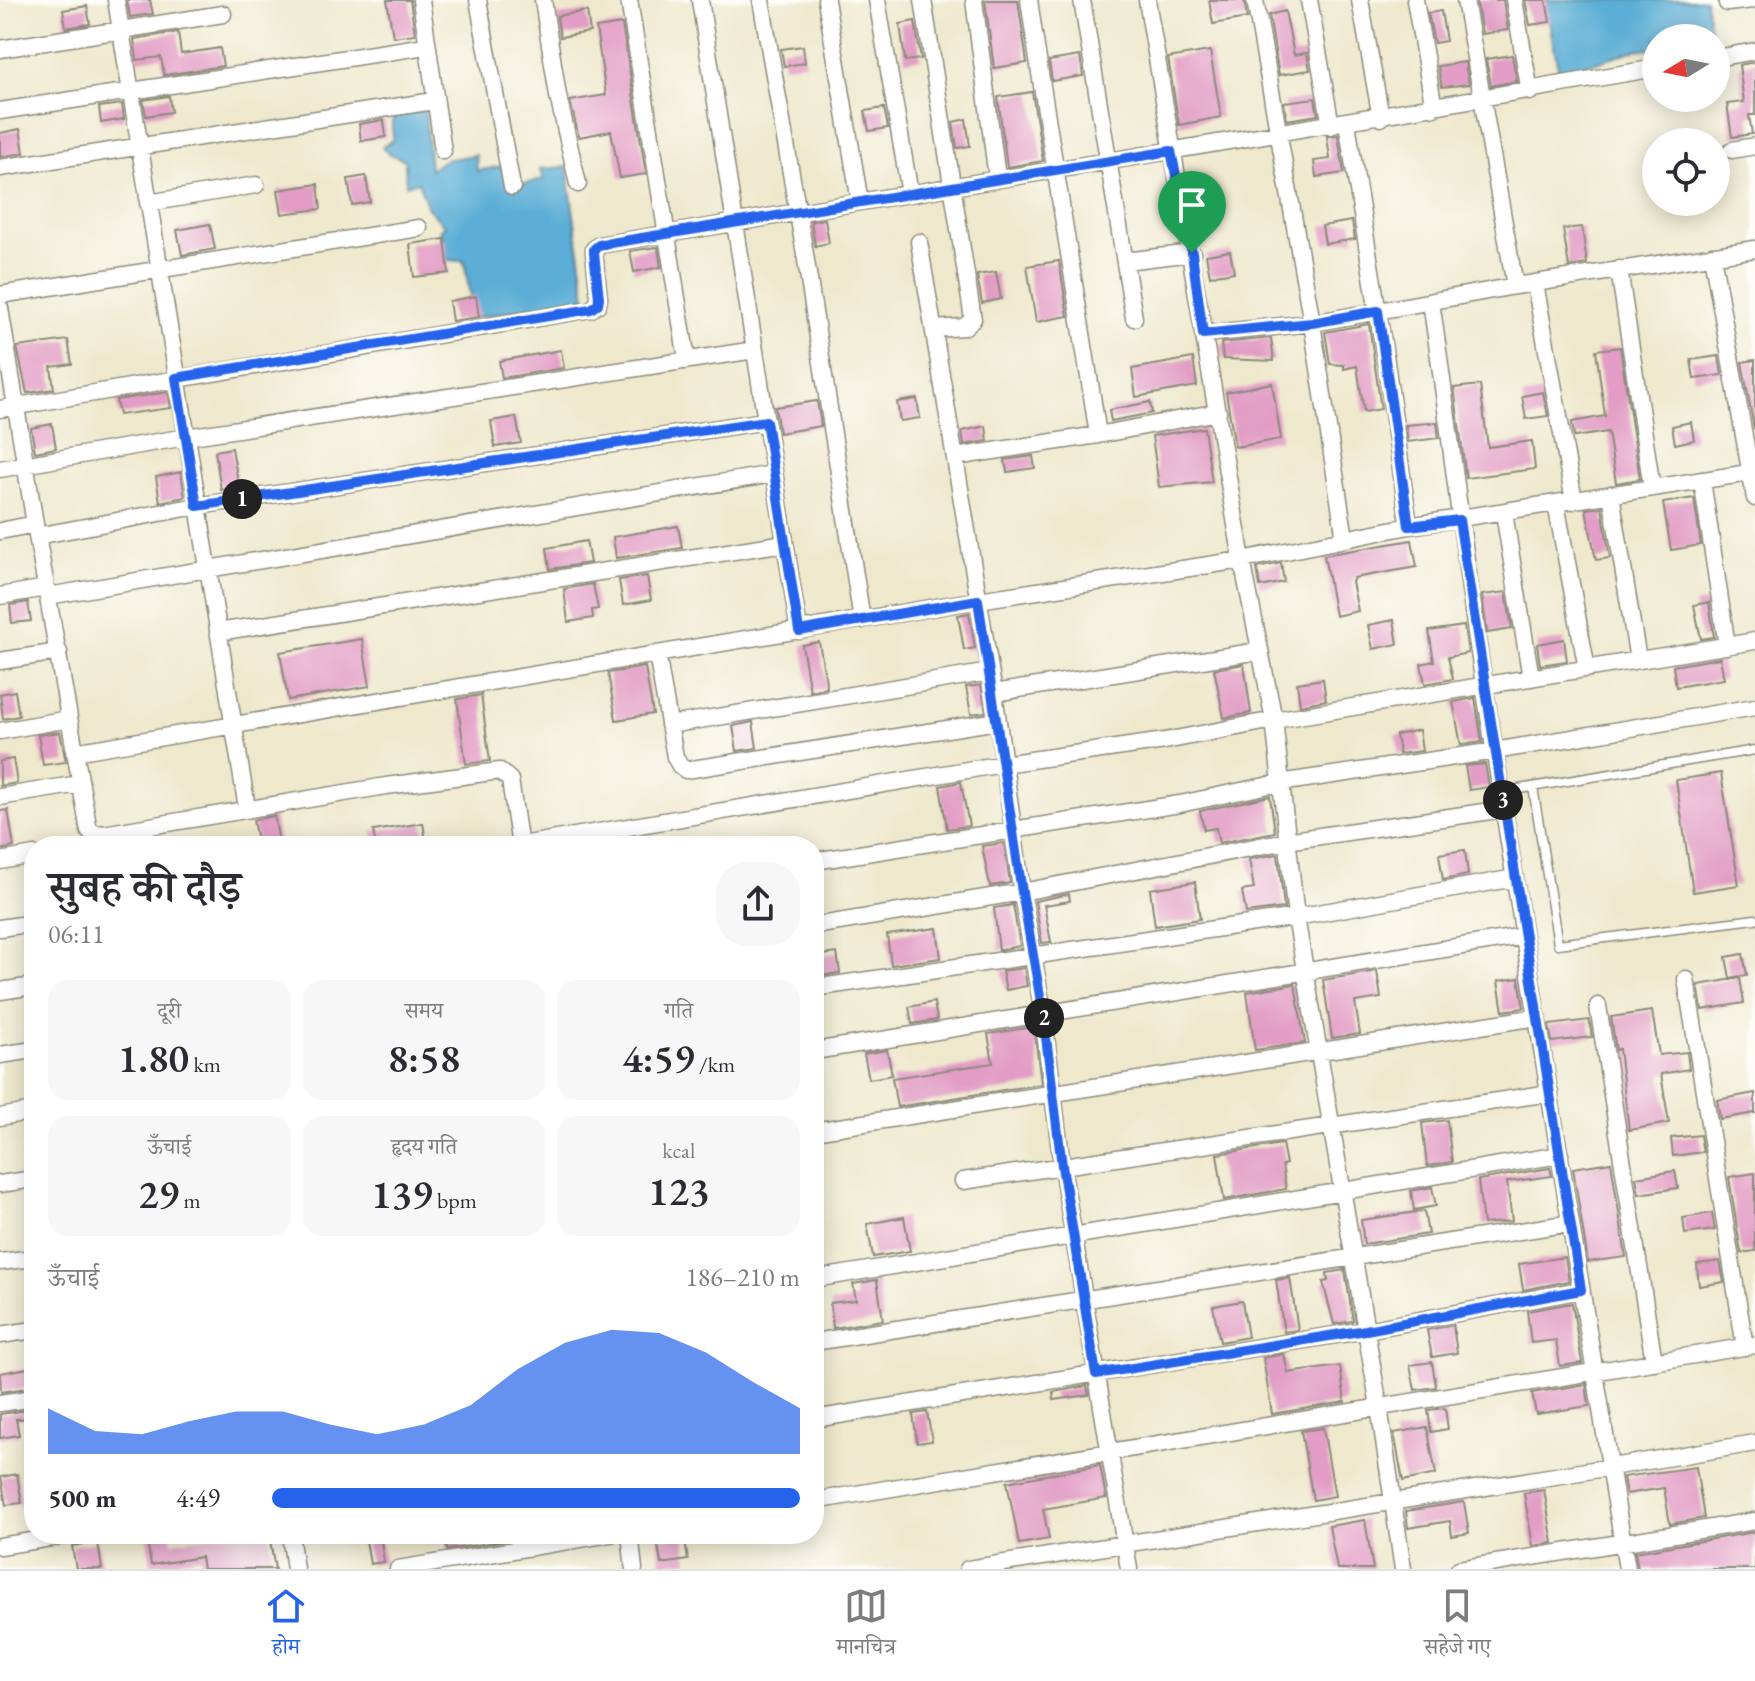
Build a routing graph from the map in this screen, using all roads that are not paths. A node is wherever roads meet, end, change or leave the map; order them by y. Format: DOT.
graph roads {
  1 [pos="116,0"];
  2 [pos="421,0"];
  3 [pos="478,0"];
  4 [pos="543,0"];
  5 [pos="629,0"];
  6 [pos="700,0"];
  7 [pos="761,0"];
  8 [pos="826,0"];
  9 [pos="877,0"];
  10 [pos="923,0"];
  11 [pos="974,0"];
  12 [pos="1029,0"];
  13 [pos="1082,0"];
  14 [pos="1147,0"];
  15 [pos="1255,0"];
  16 [pos="1309,0"];
  17 [pos="1360,0"];
  18 [pos="1415,0"];
  19 [pos="1465,0"];
  20 [pos="1514,0"];
  21 [pos="1753,0"];
  22 [pos="1727,3"];
  23 [pos="223,14"];
  24 [pos="121,31"];
  25 [pos="426,46"];
  26 [pos="0,49"];
  27 [pos="1755,51"];
  28 [pos="1730,55"];
  29 [pos="1642,71"];
  30 [pos="1530,92"];
  31 [pos="131,93"];
  32 [pos="1481,100"];
  33 [pos="434,101"];
  34 [pos="1434,108"];
  35 [pos="0,111"];
  36 [pos="1381,118"];
  37 [pos="1339,124"];
  38 [pos="1279,133"];
  39 [pos="139,145"];
  40 [pos="1755,146"];
  41 [pos="1732,150"];
  42 [pos="443,151"];
  43 [pos="1171,151"];
  44 [pos="1106,160"];
  45 [pos="0,168"];
  46 [pos="1053,169"];
  47 [pos="997,178"];
  48 [pos="578,184"];
  49 [pos="256,185"];
  50 [pos="512,187"];
  51 [pos="953,187"];
  52 [pos="910,194"];
  53 [pos="860,202"];
  54 [pos="148,203"];
  55 [pos="797,212"];
  56 [pos="735,224"];
  57 [pos="419,228"];
  58 [pos="666,234"];
  59 [pos="919,242"];
  60 [pos="1755,249"];
  61 [pos="1192,253"];
  62 [pos="1712,255"];
  63 [pos="1125,261"];
  64 [pos="1619,269"];
  65 [pos="159,270"];
  66 [pos="1535,283"];
  67 [pos="1515,286"];
  68 [pos="0,295"];
  69 [pos="1431,302"];
  70 [pos="0,308"];
  71 [pos="1378,311"];
  72 [pos="1134,318"];
  73 [pos="1312,323"];
  74 [pos="934,329"];
  75 [pos="1203,334"];
  76 [pos="755,350"];
  77 [pos="687,360"];
  78 [pos="176,378"];
  79 [pos="8,408"];
  80 [pos="1218,412"];
  81 [pos="766,421"];
  82 [pos="1098,435"];
  83 [pos="186,437"];
  84 [pos="955,457"];
  85 [pos="25,464"];
  86 [pos="0,469"];
  87 [pos="1753,472"];
  88 [pos="773,474"];
  89 [pos="1702,480"];
  90 [pos="1652,488"];
  91 [pos="1611,494"];
  92 [pos="1755,498"];
  93 [pos="1574,501"];
  94 [pos="1556,504"];
  95 [pos="197,506"];
  96 [pos="1504,513"];
  97 [pos="1459,520"];
  98 [pos="1409,526"];
  99 [pos="36,530"];
  100 [pos="0,531"];
  101 [pos="1345,539"];
  102 [pos="785,543"];
  103 [pos="1242,560"];
  104 [pos="207,570"];
  105 [pos="47,592"];
  106 [pos="0,596"];
  107 [pos="978,600"];
  108 [pos="862,620"];
  109 [pos="799,631"];
  110 [pos="218,632"];
  111 [pos="1755,641"];
  112 [pos="1727,646"];
  113 [pos="1259,651"];
  114 [pos="59,652"];
  115 [pos="657,654"];
  116 [pos="1638,660"];
  117 [pos="0,661"];
  118 [pos="1587,669"];
  119 [pos="990,672"];
  120 [pos="1531,678"];
  121 [pos="1484,686"];
  122 [pos="994,693"];
  123 [pos="1755,707"];
  124 [pos="69,719"];
  125 [pos="1274,720"];
  126 [pos="998,721"];
  127 [pos="233,725"];
  128 [pos="669,725"];
  129 [pos="0,731"];
  130 [pos="1755,750"];
  131 [pos="1495,751"];
  132 [pos="74,752"];
  133 [pos="1003,764"];
  134 [pos="1279,783"];
  135 [pos="79,784"];
  136 [pos="1533,787"];
  137 [pos="0,797"];
  138 [pos="1503,801"];
  139 [pos="247,808"];
  140 [pos="1013,830"];
  141 [pos="517,836"];
  142 [pos="577,836"];
  143 [pos="1286,841"];
  144 [pos="24,857"];
  145 [pos="824,859"];
  146 [pos="0,861"];
  147 [pos="1515,878"];
  148 [pos="1022,892"];
  149 [pos="1296,917"];
  150 [pos="1755,919"];
  151 [pos="24,924"];
  152 [pos="824,924"];
  153 [pos="0,928"];
  154 [pos="1524,936"];
  155 [pos="1032,955"];
  156 [pos="1305,971"];
  157 [pos="1686,979"];
  158 [pos="824,986"];
  159 [pos="24,987"];
  160 [pos="0,991"];
  161 [pos="1598,1006"];
  162 [pos="1043,1013"];
  163 [pos="1538,1017"];
  164 [pos="824,1049"];
  165 [pos="24,1051"];
  166 [pos="1318,1051"];
  167 [pos="0,1055"];
  168 [pos="1054,1092"];
  169 [pos="1550,1093"];
  170 [pos="24,1113"];
  171 [pos="0,1117"];
  172 [pos="1331,1127"];
  173 [pos="824,1129"];
  174 [pos="1560,1155"];
  175 [pos="1062,1166"];
  176 [pos="24,1180"];
  177 [pos="963,1181"];
  178 [pos="0,1184"];
  179 [pos="1342,1191"];
  180 [pos="1571,1223"];
  181 [pos="1074,1236"];
  182 [pos="1353,1257"];
  183 [pos="24,1259"];
  184 [pos="0,1262"];
  185 [pos="824,1277"];
  186 [pos="1581,1290"];
  187 [pos="1084,1298"];
  188 [pos="1366,1330"];
  189 [pos="24,1331"];
  190 [pos="0,1335"];
  191 [pos="824,1340"];
  192 [pos="1750,1346"];
  193 [pos="1654,1362"];
  194 [pos="1595,1372"];
  195 [pos="1096,1374"];
  196 [pos="24,1399"];
  197 [pos="0,1403"];
  198 [pos="1379,1407"];
  199 [pos="824,1417"];
  200 [pos="1755,1443"];
  201 [pos="1109,1452"];
  202 [pos="1610,1468"];
  203 [pos="824,1499"];
  204 [pos="1395,1504"];
  205 [pos="1755,1521"];
  206 [pos="24,1542"];
  207 [pos="291,1544"];
  208 [pos="550,1544"];
  209 [pos="631,1544"];
  210 [pos="1124,1544"];
  211 [pos="1623,1544"];
  212 [pos="0,1546"];
  213 [pos="295,1569"];
  214 [pos="398,1569"];
  215 [pos="634,1569"];
  216 [pos="968,1569"];
  217 [pos="1129,1569"];
  218 [pos="1403,1569"];
  219 [pos="1459,1569"];
  220 [pos="1627,1569"];
  1 -- 24 [label="street"];
  2 -- 25 [label="street"];
  3 -- 50 [label="street"];
  4 -- 48 [label="street"];
  5 -- 58 [label="street"];
  6 -- 56 [label="street"];
  7 -- 55 [label="street"];
  8 -- 53 [label="street"];
  9 -- 52 [label="street"];
  10 -- 51 [label="street"];
  11 -- 47 [label="street"];
  12 -- 46 [label="street"];
  13 -- 44 [label="street"];
  14 -- 43 [label="street"];
  15 -- 38 [label="street"];
  16 -- 37 [label="street"];
  17 -- 36 [label="street"];
  18 -- 34 [label="street"];
  19 -- 32 [label="street"];
  20 -- 30 [label="street"];
  21 -- 22 [label="street"];
  23 -- 24 [label="street"];
  24 -- 26 [label="street"];
  24 -- 31 [label="street"];
  25 -- 31 [label="street"];
  25 -- 33 [label="street"];
  27 -- 28 [label="street"];
  29 -- 30 [label="street"];
  30 -- 32 [label="street"];
  31 -- 35 [label="street"];
  31 -- 39 [label="street"];
  32 -- 34 [label="street"];
  32 -- 67 [label="street"];
  33 -- 39 [label="street"];
  33 -- 42 [label="street"];
  34 -- 36 [label="street"];
  36 -- 37 [label="street"];
  37 -- 38 [label="street"];
  37 -- 71 [label="street"];
  38 -- 43 [label="street"];
  38 -- 73 [label="street"];
  39 -- 45 [label="street"];
  39 -- 54 [label="street"];
  40 -- 41 [label="street"];
  43 -- 44 [label="street"];
  43 -- 61 [label="street"];
  44 -- 46 [label="street"];
  44 -- 63 [label="street"];
  46 -- 47 [label="street"];
  46 -- 82 [label="street"];
  47 -- 51 [label="street"];
  49 -- 54 [label="street"];
  51 -- 52 [label="street"];
  51 -- 74 [label="street"];
  52 -- 53 [label="street"];
  53 -- 55 [label="street"];
  54 -- 65 [label="street"];
  55 -- 56 [label="street"];
  55 -- 108 [label="street"];
  56 -- 58 [label="street"];
  56 -- 76 [label="street"];
  57 -- 65 [label="street"];
  58 -- 77 [label="street"];
  58 -- 78 [label="street"];
  59 -- 74 [label="street"];
  60 -- 62 [label="street"];
  61 -- 63 [label="street"];
  61 -- 75 [label="street"];
  62 -- 64 [label="street"];
  62 -- 87 [label="street"];
  63 -- 72 [label="street"];
  64 -- 66 [label="street"];
  64 -- 90 [label="street"];
  65 -- 68 [label="street"];
  65 -- 78 [label="street"];
  66 -- 67 [label="street"];
  66 -- 93 [label="street"];
  67 -- 69 [label="street"];
  69 -- 71 [label="street"];
  69 -- 97 [label="street"];
  70 -- 79 [label="street"];
  71 -- 73 [label="street"];
  71 -- 98 [label="street"];
  73 -- 75 [label="street"];
  73 -- 101 [label="street"];
  74 -- 84 [label="street"];
  75 -- 80 [label="street"];
  76 -- 77 [label="street"];
  76 -- 81 [label="street"];
  77 -- 83 [label="street"];
  78 -- 79 [label="street"];
  78 -- 83 [label="street"];
  79 -- 85 [label="street"];
  80 -- 82 [label="street"];
  80 -- 103 [label="street"];
  81 -- 88 [label="street"];
  81 -- 95 [label="street"];
  82 -- 84 [label="street"];
  83 -- 85 [label="street"];
  83 -- 95 [label="street"];
  84 -- 107 [label="street"];
  85 -- 86 [label="street"];
  85 -- 99 [label="street"];
  87 -- 89 [label="street"];
  87 -- 92 [label="street"];
  88 -- 102 [label="street"];
  88 -- 104 [label="street"];
  89 -- 90 [label="street"];
  89 -- 112 [label="street"];
  90 -- 91 [label="street"];
  91 -- 93 [label="street"];
  91 -- 116 [label="street"];
  93 -- 94 [label="street"];
  94 -- 96 [label="street"];
  94 -- 118 [label="street"];
  95 -- 99 [label="street"];
  95 -- 104 [label="street"];
  96 -- 97 [label="street"];
  96 -- 120 [label="street"];
  97 -- 98 [label="street"];
  97 -- 121 [label="street"];
  98 -- 101 [label="street"];
  99 -- 100 [label="street"];
  99 -- 105 [label="street"];
  101 -- 103 [label="street"];
  102 -- 109 [label="street"];
  102 -- 110 [label="street"];
  103 -- 107 [label="street"];
  103 -- 113 [label="street"];
  104 -- 105 [label="street"];
  104 -- 110 [label="street"];
  105 -- 106 [label="street"];
  105 -- 114 [label="street"];
  107 -- 108 [label="street"];
  107 -- 119 [label="street"];
  108 -- 109 [label="street"];
  109 -- 115 [label="street"];
  110 -- 127 [label="street"];
  111 -- 112 [label="street"];
  112 -- 116 [label="street"];
  113 -- 122 [label="street"];
  113 -- 125 [label="street"];
  114 -- 117 [label="street"];
  114 -- 124 [label="street"];
  115 -- 127 [label="street"];
  115 -- 128 [label="street"];
  116 -- 118 [label="street"];
  118 -- 120 [label="street"];
  119 -- 122 [label="street"];
  119 -- 128 [label="street"];
  120 -- 121 [label="street"];
  121 -- 125 [label="street"];
  121 -- 131 [label="street"];
  122 -- 126 [label="street"];
  123 -- 131 [label="street"];
  124 -- 129 [label="street"];
  124 -- 132 [label="street"];
  125 -- 133 [label="street"];
  125 -- 134 [label="street"];
  126 -- 128 [label="street"];
  126 -- 133 [label="street"];
  127 -- 132 [label="street"];
  127 -- 139 [label="street"];
  130 -- 136 [label="lane"];
  131 -- 134 [label="street"];
  131 -- 138 [label="street"];
  132 -- 135 [label="street"];
  133 -- 140 [label="street"];
  133 -- 142 [label="street"];
  134 -- 140 [label="street"];
  134 -- 143 [label="street"];
  135 -- 137 [label="street"];
  135 -- 139 [label="street"];
  136 -- 138 [label="lane"];
  136 -- 150 [label="lane"];
  138 -- 143 [label="street"];
  138 -- 147 [label="street"];
  139 -- 141 [label="street"];
  140 -- 145 [label="street"];
  140 -- 148 [label="street"];
  143 -- 148 [label="street"];
  143 -- 149 [label="street"];
  144 -- 146 [label="street"];
  147 -- 149 [label="street"];
  147 -- 154 [label="street"];
  148 -- 152 [label="street"];
  148 -- 155 [label="street"];
  149 -- 155 [label="street"];
  149 -- 156 [label="street"];
  151 -- 153 [label="street"];
  154 -- 156 [label="street"];
  154 -- 163 [label="street"];
  155 -- 158 [label="street"];
  155 -- 162 [label="street"];
  156 -- 162 [label="street"];
  156 -- 166 [label="street"];
  157 -- 192 [label="street"];
  159 -- 160 [label="street"];
  161 -- 193 [label="street"];
  162 -- 164 [label="street"];
  162 -- 168 [label="street"];
  163 -- 166 [label="street"];
  163 -- 169 [label="street"];
  165 -- 167 [label="street"];
  166 -- 168 [label="street"];
  166 -- 172 [label="street"];
  168 -- 173 [label="street"];
  168 -- 175 [label="street"];
  169 -- 172 [label="street"];
  169 -- 174 [label="street"];
  170 -- 171 [label="street"];
  172 -- 175 [label="street"];
  172 -- 179 [label="street"];
  174 -- 179 [label="street"];
  174 -- 180 [label="street"];
  175 -- 177 [label="street"];
  175 -- 181 [label="street"];
  176 -- 178 [label="street"];
  179 -- 181 [label="street"];
  179 -- 182 [label="street"];
  180 -- 182 [label="street"];
  180 -- 186 [label="street"];
  181 -- 185 [label="street"];
  181 -- 187 [label="street"];
  182 -- 187 [label="street"];
  182 -- 188 [label="street"];
  183 -- 184 [label="street"];
  186 -- 188 [label="street"];
  186 -- 194 [label="street"];
  187 -- 191 [label="street"];
  187 -- 195 [label="street"];
  188 -- 195 [label="street"];
  188 -- 198 [label="street"];
  189 -- 190 [label="street"];
  192 -- 193 [label="street"];
  193 -- 194 [label="street"];
  194 -- 198 [label="street"];
  194 -- 202 [label="street"];
  195 -- 199 [label="street"];
  195 -- 201 [label="street"];
  196 -- 197 [label="street"];
  198 -- 201 [label="street"];
  198 -- 204 [label="street"];
  200 -- 202 [label="street"];
  201 -- 203 [label="street"];
  201 -- 210 [label="street"];
  202 -- 204 [label="street"];
  202 -- 211 [label="street"];
  204 -- 210 [label="street"];
  204 -- 218 [label="street"];
  205 -- 211 [label="street"];
  206 -- 212 [label="street"];
  207 -- 213 [label="street"];
  208 -- 214 [label="street"];
  209 -- 215 [label="street"];
  210 -- 216 [label="street"];
  210 -- 217 [label="street"];
  211 -- 219 [label="street"];
  211 -- 220 [label="street"];
}
